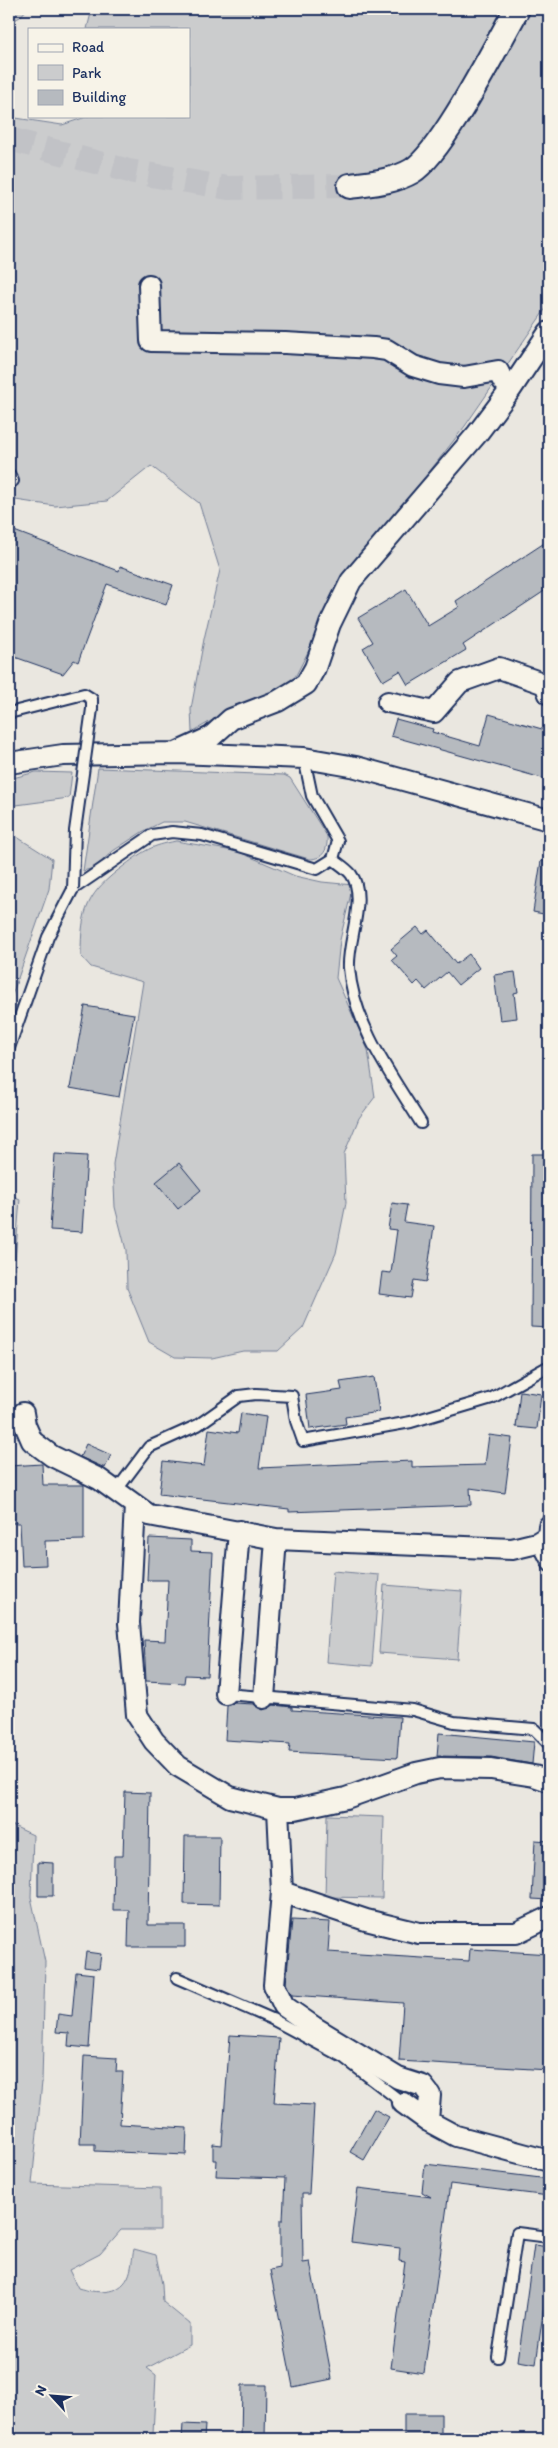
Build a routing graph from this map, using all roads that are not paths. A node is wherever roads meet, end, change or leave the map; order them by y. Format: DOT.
graph roads {
  1 [pos="517,9"];
  2 [pos="350,186"];
  3 [pos="149,285"];
  4 [pos="549,332"];
  5 [pos="511,389"];
  6 [pos="549,694"];
  7 [pos="388,702"];
  8 [pos="9,713"];
  9 [pos="176,753"];
  10 [pos="304,758"];
  11 [pos="9,763"];
  12 [pos="549,820"];
  13 [pos="333,859"];
  14 [pos="73,889"];
  15 [pos="9,1048"];
  16 [pos="421,1124"];
  17 [pos="549,1366"];
  18 [pos="23,1413"];
  19 [pos="116,1491"];
  20 [pos="134,1505"];
  21 [pos="549,1526"];
  22 [pos="239,1531"];
  23 [pos="276,1538"];
  24 [pos="537,1543"];
  25 [pos="549,1566"];
  26 [pos="226,1694"];
  27 [pos="264,1698"];
  28 [pos="549,1744"];
  29 [pos="549,1781"];
  30 [pos="278,1808"];
  31 [pos="282,1892"];
  32 [pos="549,1916"];
  33 [pos="177,1978"];
  34 [pos="403,2103"];
  35 [pos="428,2121"];
  36 [pos="549,2161"];
  37 [pos="549,2237"];
  38 [pos="498,2357"];
  1 -- 2 [label="street"];
  3 -- 5 [label="street"];
  4 -- 5 [label="street"];
  5 -- 9 [label="street"];
  6 -- 7 [label="street"];
  8 -- 14 [label="lane, bridge"];
  9 -- 10 [label="street"];
  9 -- 11 [label="street"];
  10 -- 12 [label="street"];
  10 -- 13 [label="lane"];
  13 -- 14 [label="lane"];
  13 -- 16 [label="lane"];
  14 -- 15 [label="lane"];
  17 -- 19 [label="lane"];
  18 -- 19 [label="street"];
  19 -- 20 [label="street"];
  20 -- 22 [label="street"];
  20 -- 30 [label="street"];
  21 -- 24 [label="street"];
  22 -- 23 [label="street"];
  22 -- 26 [label="street"];
  23 -- 24 [label="street"];
  23 -- 27 [label="street"];
  24 -- 25 [label="lane"];
  26 -- 27 [label="lane"];
  27 -- 28 [label="lane"];
  29 -- 30 [label="street"];
  30 -- 31 [label="street"];
  31 -- 32 [label="street"];
  31 -- 35 [label="street"];
  33 -- 34 [label="lane"];
  34 -- 35 [label="street"];
  35 -- 36 [label="street"];
  37 -- 38 [label="lane"];
}
